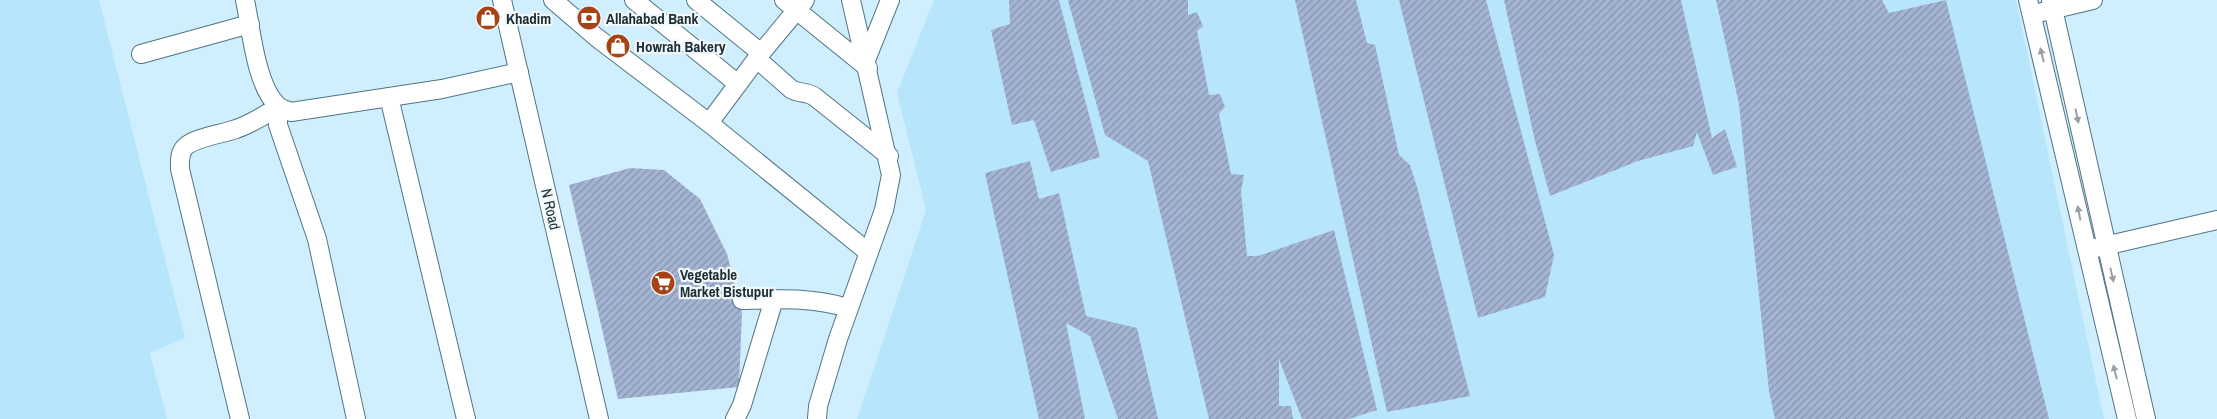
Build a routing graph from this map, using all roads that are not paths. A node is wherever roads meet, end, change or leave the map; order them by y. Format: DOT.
graph roads {
  1 [pos="246,0"];
  2 [pos="502,0"];
  3 [pos="552,0"];
  4 [pos="634,0"];
  5 [pos="696,0"];
  6 [pos="851,0"];
  7 [pos="890,0"];
  8 [pos="2093,0"];
  9 [pos="795,3"];
  10 [pos="2052,5"];
  11 [pos="2030,7"];
  12 [pos="250,24"];
  13 [pos="141,54"];
  14 [pos="759,56"];
  15 [pos="867,64"];
  16 [pos="519,72"];
  17 [pos="738,84"];
  18 [pos="389,97"];
  19 [pos="278,107"];
  20 [pos="709,123"];
  21 [pos="889,156"];
  22 [pos="2217,220"];
  23 [pos="2105,246"];
  24 [pos="2086,250"];
  25 [pos="868,252"];
  26 [pos="774,299"];
  27 [pos="742,300"];
  28 [pos="848,308"];
  29 [pos="240,419"];
  30 [pos="356,419"];
  31 [pos="466,419"];
  32 [pos="599,419"];
  33 [pos="735,419"];
  34 [pos="817,419"];
  35 [pos="2126,419"];
  36 [pos="2146,419"];
  1 -- 12 [label="street"];
  2 -- 16 [label="street, N Road"];
  3 -- 20 [label="street"];
  4 -- 17 [label="street"];
  5 -- 14 [label="street"];
  6 -- 15 [label="street"];
  7 -- 15 [label="street"];
  8 -- 10 [label="street"];
  9 -- 14 [label="street"];
  9 -- 15 [label="street"];
  10 -- 11 [label="street"];
  10 -- 23 [label="street, one-way"];
  24 -- 11 [label="street, one-way"];
  12 -- 13 [label="street"];
  12 -- 19 [label="street"];
  14 -- 17 [label="street"];
  14 -- 21 [label="street"];
  15 -- 21 [label="street"];
  16 -- 18 [label="street"];
  16 -- 32 [label="street, N Road"];
  17 -- 20 [label="street"];
  18 -- 19 [label="street"];
  18 -- 31 [label="street"];
  19 -- 29 [label="street"];
  19 -- 30 [label="street"];
  20 -- 25 [label="street"];
  21 -- 25 [label="street"];
  22 -- 23 [label="street"];
  23 -- 24 [label="street"];
  23 -- 36 [label="street, one-way"];
  35 -- 24 [label="street, one-way"];
  25 -- 28 [label="street"];
  26 -- 27 [label="street"];
  26 -- 28 [label="street"];
  26 -- 33 [label="street"];
  28 -- 34 [label="street"];
}
